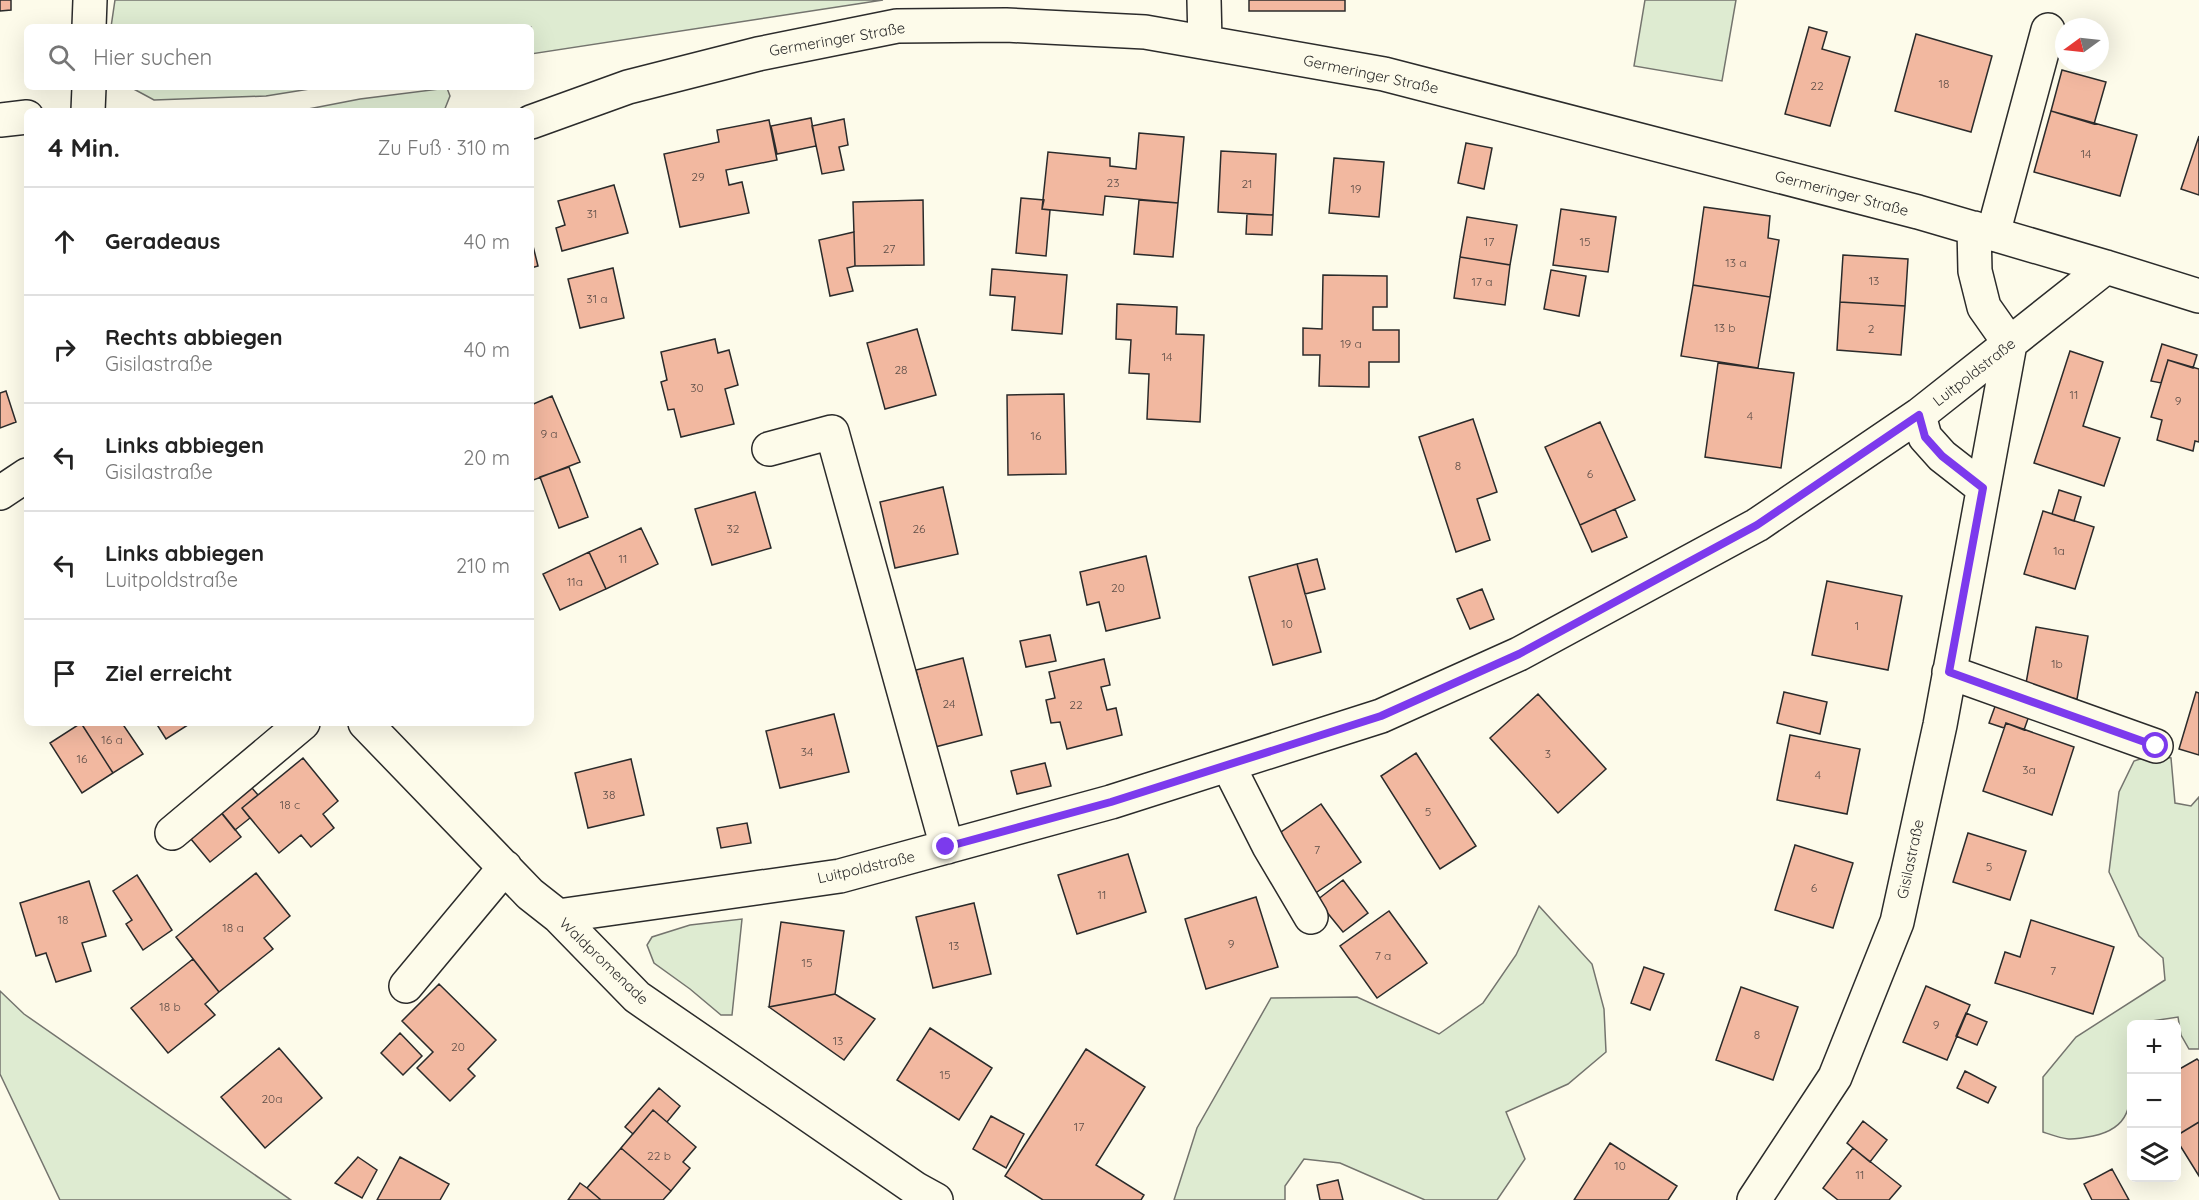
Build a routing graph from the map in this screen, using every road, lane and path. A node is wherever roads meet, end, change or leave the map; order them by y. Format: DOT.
graph roads {
  1 [pos="90,0"];
  2 [pos="1204,0"];
  3 [pos="990,13"];
  4 [pos="90,24"];
  5 [pos="2048,30"];
  6 [pos="1205,42"];
  7 [pos="89,90"];
  8 [pos="88,108"];
  9 [pos="24,117"];
  10 [pos="0,120"];
  11 [pos="534,121"];
  12 [pos="1983,231"];
  13 [pos="2106,267"];
  14 [pos="2199,296"];
  15 [pos="2010,344"];
  16 [pos="1919,415"];
  17 [pos="769,449"];
  18 [pos="24,477"];
  19 [pos="1983,488"];
  20 [pos="0,493"];
  21 [pos="1949,672"];
  22 [pos="299,726"];
  23 [pos="368,726"];
  24 [pos="2156,746"];
  25 [pos="1228,765"];
  26 [pos="172,833"];
  27 [pos="946,847"];
  28 [pos="505,867"];
  29 [pos="558,916"];
  30 [pos="1311,917"];
  31 [pos="406,986"];
  32 [pos="936,1200"];
  33 [pos="1754,1200"];
  1 -- 4 [label="street"];
  2 -- 6 [label="street"];
  3 -- 6 [label="street, Germeringer Straße"];
  3 -- 11 [label="street, Germeringer Straße"];
  5 -- 12 [label="street"];
  6 -- 12 [label="street, Germeringer Straße"];
  7 -- 8 [label="street"];
  9 -- 10 [label="street"];
  12 -- 13 [label="street, Germeringer Straße"];
  12 -- 15 [label="street"];
  13 -- 14 [label="street, Germeringer Straße"];
  13 -- 15 [label="street, Luitpoldstraße"];
  15 -- 16 [label="street, Luitpoldstraße"];
  15 -- 19 [label="street, Gisilastraße"];
  16 -- 19 [label="street"];
  16 -- 25 [label="street, Luitpoldstraße"];
  17 -- 27 [label="street"];
  18 -- 20 [label="street"];
  19 -- 21 [label="street, Gisilastraße"];
  21 -- 24 [label="street"];
  21 -- 33 [label="street, Gisilastraße"];
  22 -- 26 [label="street"];
  23 -- 28 [label="street, Waldpromenade"];
  25 -- 27 [label="street, Luitpoldstraße"];
  25 -- 30 [label="street"];
  27 -- 29 [label="street, Luitpoldstraße"];
  28 -- 29 [label="street, Waldpromenade"];
  28 -- 31 [label="street"];
  29 -- 32 [label="street, Waldpromenade"];
}
